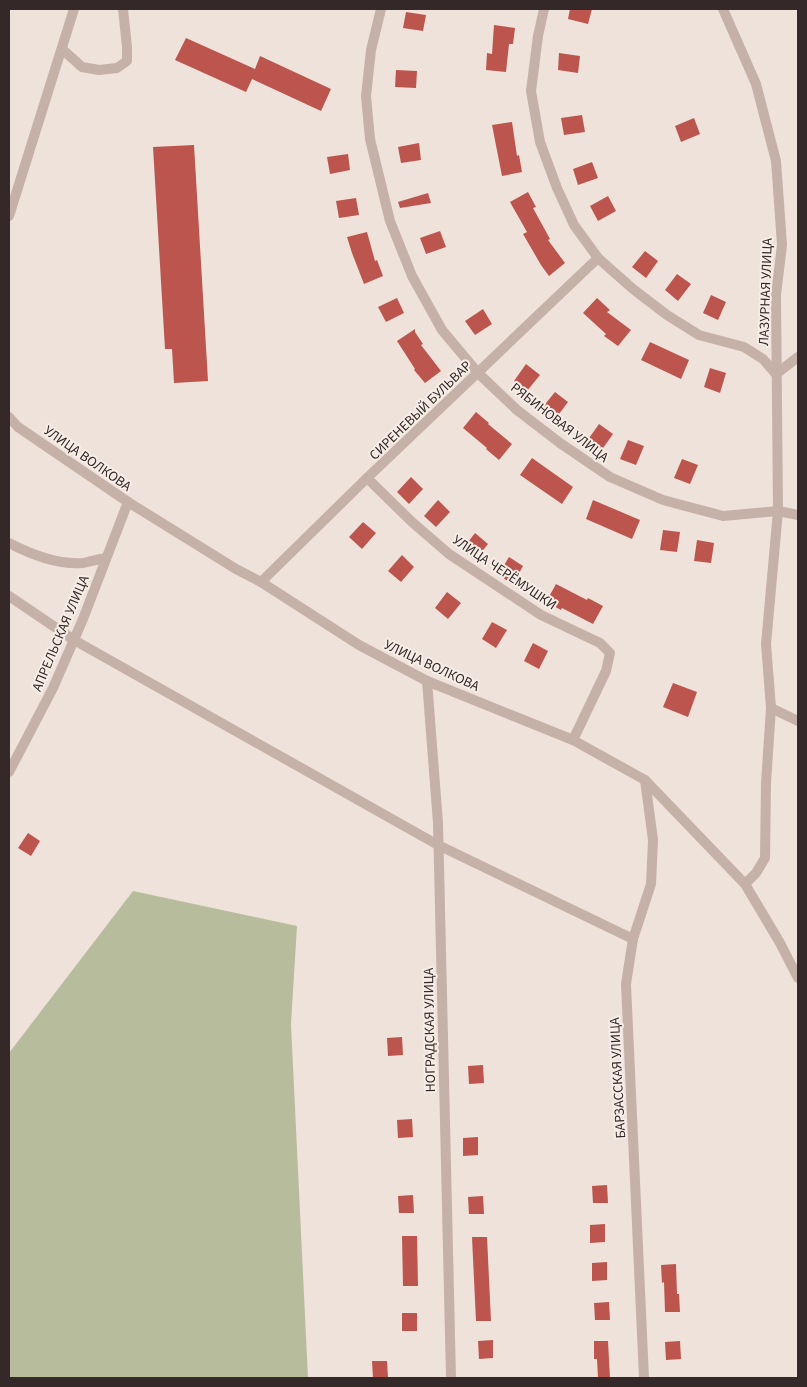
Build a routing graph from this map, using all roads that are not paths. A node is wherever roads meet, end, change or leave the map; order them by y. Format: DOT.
graph roads {
  1 [pos="74,9"];
  2 [pos="123,9"];
  3 [pos="381,9"];
  4 [pos="544,9"];
  5 [pos="723,9"];
  6 [pos="62,49"];
  7 [pos="9,216"];
  8 [pos="598,258"];
  9 [pos="798,357"];
  10 [pos="478,373"];
  11 [pos="776,374"];
  12 [pos="9,417"];
  13 [pos="367,478"];
  14 [pos="128,502"];
  15 [pos="778,511"];
  16 [pos="798,516"];
  17 [pos="9,543"];
  18 [pos="106,558"];
  19 [pos="261,582"];
  20 [pos="9,596"];
  21 [pos="74,640"];
  22 [pos="427,681"];
  23 [pos="771,708"];
  24 [pos="798,721"];
  25 [pos="573,740"];
  26 [pos="9,772"];
  27 [pos="645,780"];
  28 [pos="438,845"];
  29 [pos="744,884"];
  30 [pos="634,939"];
  31 [pos="798,978"];
  32 [pos="452,1378"];
  33 [pos="644,1378"];
  1 -- 6 [label="street"];
  2 -- 6 [label="street"];
  3 -- 10 [label="street, РЯБИНОВАЯ УЛИЦА"];
  4 -- 8 [label="street, ЛАЗУРНАЯ УЛИЦА"];
  5 -- 11 [label="street, ЛАЗУРНАЯ УЛИЦА"];
  6 -- 7 [label="street"];
  8 -- 10 [label="street, СИРЕНЕВЫЙ БУЛЬВАР"];
  8 -- 11 [label="street, ЛАЗУРНАЯ УЛИЦА"];
  9 -- 11 [label="street"];
  10 -- 13 [label="street, СИРЕНЕВЫЙ БУЛЬВАР"];
  10 -- 15 [label="street, РЯБИНОВАЯ УЛИЦА"];
  11 -- 15 [label="street"];
  12 -- 14 [label="street, УЛИЦА ВОЛКОВА"];
  13 -- 19 [label="street, СИРЕНЕВЫЙ БУЛЬВАР"];
  13 -- 25 [label="street, УЛИЦА ЧЕРЁМУШКИ"];
  14 -- 18 [label="street, АПРЕЛЬСКАЯ УЛИЦА"];
  14 -- 19 [label="street, УЛИЦА ВОЛКОВА"];
  15 -- 16 [label="street, РЯБИНОВАЯ УЛИЦА"];
  15 -- 23 [label="street"];
  17 -- 18 [label="street"];
  18 -- 21 [label="street, АПРЕЛЬСКАЯ УЛИЦА"];
  19 -- 22 [label="street, УЛИЦА ВОЛКОВА"];
  20 -- 21 [label="street"];
  21 -- 26 [label="street, АПРЕЛЬСКАЯ УЛИЦА"];
  21 -- 28 [label="street"];
  22 -- 25 [label="street, УЛИЦА ВОЛКОВА"];
  22 -- 28 [label="street, НОГРАДСКАЯ УЛИЦА"];
  23 -- 24 [label="street"];
  23 -- 29 [label="street"];
  25 -- 27 [label="street, УЛИЦА ВОЛКОВА"];
  27 -- 29 [label="street, УЛИЦА ВОЛКОВА"];
  27 -- 30 [label="street, БАРЗАССКАЯ УЛИЦА"];
  28 -- 30 [label="street"];
  28 -- 32 [label="street, НОГРАДСКАЯ УЛИЦА"];
  29 -- 31 [label="street, УЛИЦА ВОЛКОВА"];
  30 -- 33 [label="street, БАРЗАССКАЯ УЛИЦА"];
}
